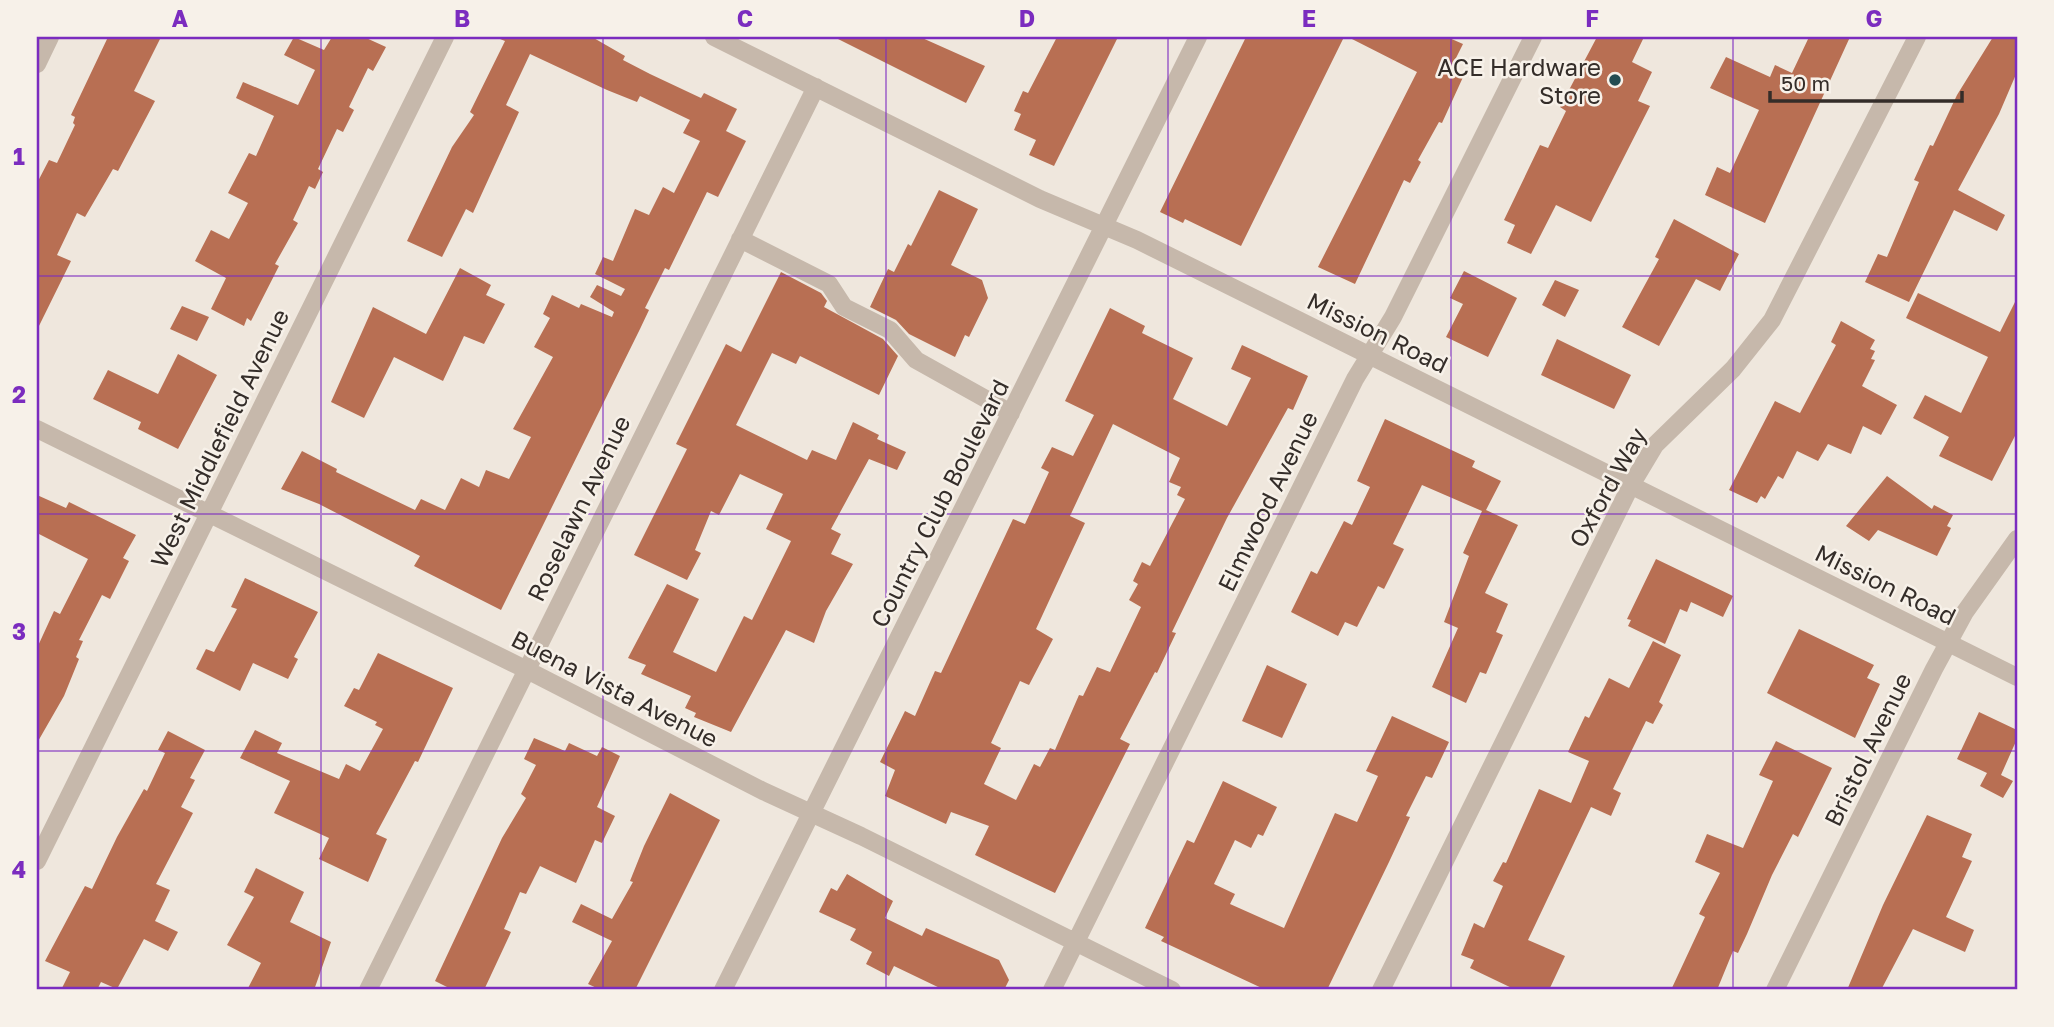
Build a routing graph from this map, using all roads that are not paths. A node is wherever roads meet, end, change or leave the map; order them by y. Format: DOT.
graph roads {
  1 [pos="50,37"];
  2 [pos="445,37"];
  3 [pos="714,37"];
  4 [pos="1198,37"];
  5 [pos="1533,37"];
  6 [pos="1917,37"];
  7 [pos="37,64"];
  8 [pos="816,87"];
  9 [pos="1104,226"];
  10 [pos="740,239"];
  11 [pos="1370,355"];
  12 [pos="1011,413"];
  13 [pos="37,429"];
  14 [pos="1631,485"];
  15 [pos="209,514"];
  16 [pos="2017,538"];
  17 [pos="1949,643"];
  18 [pos="525,669"];
  19 [pos="2017,677"];
  20 [pos="811,813"];
  21 [pos="37,862"];
  22 [pos="1076,942"];
  23 [pos="368,990"];
  24 [pos="723,990"];
  25 [pos="1052,990"];
  26 [pos="1172,990"];
  27 [pos="1381,990"];
  28 [pos="1775,990"];
  1 -- 7 [label="street"];
  2 -- 15 [label="street, West Middlefield Avenue"];
  3 -- 8 [label="street, Mission Road"];
  4 -- 9 [label="street, Country Club Boulevard"];
  5 -- 11 [label="street, Elmwood Avenue"];
  6 -- 14 [label="street, Oxford Way"];
  8 -- 9 [label="street, Mission Road"];
  8 -- 10 [label="street, Roselawn Avenue"];
  9 -- 11 [label="street, Mission Road"];
  9 -- 12 [label="street, Country Club Boulevard"];
  10 -- 12 [label="street"];
  10 -- 18 [label="street, Roselawn Avenue"];
  11 -- 14 [label="street, Mission Road"];
  11 -- 22 [label="street, Elmwood Avenue"];
  12 -- 20 [label="street, Country Club Boulevard"];
  13 -- 15 [label="street, Buena Vista Avenue"];
  14 -- 17 [label="street, Mission Road"];
  14 -- 27 [label="street, Oxford Way"];
  15 -- 18 [label="street, Buena Vista Avenue"];
  15 -- 21 [label="street, West Middlefield Avenue"];
  16 -- 17 [label="street, Bristol Avenue"];
  17 -- 19 [label="street, Mission Road"];
  17 -- 28 [label="street, Bristol Avenue"];
  18 -- 20 [label="street, Buena Vista Avenue"];
  18 -- 23 [label="street, Roselawn Avenue"];
  20 -- 22 [label="street, Buena Vista Avenue"];
  20 -- 24 [label="street, Country Club Boulevard"];
  22 -- 25 [label="street, Elmwood Avenue"];
  22 -- 26 [label="street, Buena Vista Avenue"];
}
